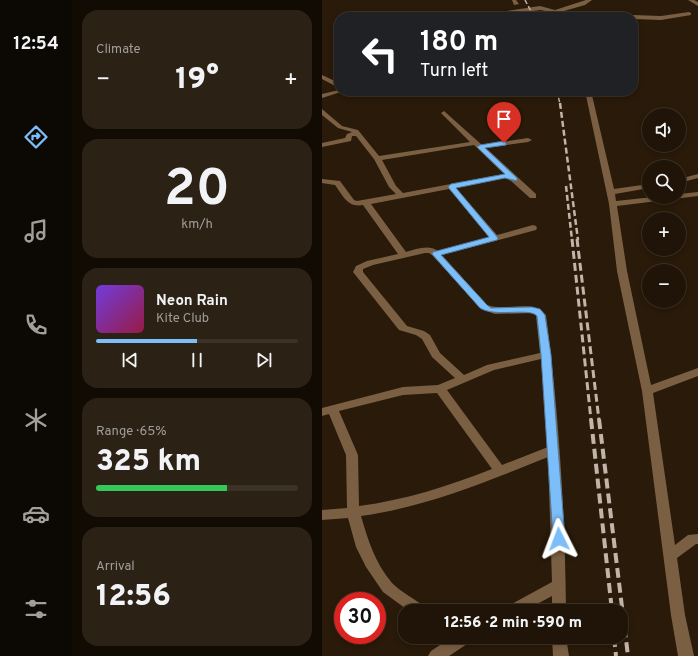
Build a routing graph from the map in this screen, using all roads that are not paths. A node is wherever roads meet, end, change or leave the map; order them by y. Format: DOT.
graph roads {
  1 [pos="590,0"];
  2 [pos="690,0"];
  3 [pos="698,4"];
  4 [pos="514,12"];
  5 [pos="549,12"];
  6 [pos="560,12"];
  7 [pos="689,14"];
  8 [pos="638,17"];
  9 [pos="322,77"];
  10 [pos="334,83"];
  11 [pos="334,93"];
  12 [pos="322,96"];
  13 [pos="589,96"];
  14 [pos="322,111"];
  15 [pos="444,113"];
  16 [pos="358,133"];
  17 [pos="528,140"];
  18 [pos="322,145"];
  19 [pos="478,145"];
  20 [pos="376,159"];
  21 [pos="514,179"];
  22 [pos="696,179"];
  23 [pos="686,180"];
  24 [pos="322,181"];
  25 [pos="451,187"];
  26 [pos="642,187"];
  27 [pos="610,192"];
  28 [pos="698,194"];
  29 [pos="686,195"];
  30 [pos="402,196"];
  31 [pos="533,196"];
  32 [pos="642,201"];
  33 [pos="366,203"];
  34 [pos="613,204"];
  35 [pos="533,228"];
  36 [pos="494,238"];
  37 [pos="436,254"];
  38 [pos="404,255"];
  39 [pos="546,355"];
  40 [pos="698,372"];
  41 [pos="463,380"];
  42 [pos="440,389"];
  43 [pos="647,391"];
  44 [pos="327,411"];
  45 [pos="554,450"];
  46 [pos="500,471"];
  47 [pos="353,512"];
  48 [pos="322,515"];
  49 [pos="698,539"];
  50 [pos="670,556"];
  51 [pos="559,585"];
  52 [pos="410,604"];
  53 [pos="524,604"];
  54 [pos="559,604"];
  55 [pos="453,644"];
  56 [pos="559,644"];
  57 [pos="436,656"];
  58 [pos="560,656"];
  59 [pos="686,656"];
  1 -- 6 [label="street"];
  2 -- 3 [label="street"];
  4 -- 5 [label="street"];
  7 -- 8 [label="street"];
  9 -- 10 [label="street"];
  11 -- 12 [label="street"];
  13 -- 27 [label="street"];
  14 -- 16 [label="street"];
  15 -- 19 [label="street"];
  16 -- 18 [label="street"];
  16 -- 20 [label="street"];
  17 -- 19 [label="street"];
  19 -- 20 [label="street"];
  19 -- 21 [label="street"];
  20 -- 30 [label="street"];
  21 -- 25 [label="street"];
  21 -- 31 [label="street"];
  22 -- 23 [label="street"];
  24 -- 33 [label="street"];
  25 -- 30 [label="street"];
  25 -- 36 [label="street"];
  26 -- 27 [label="street"];
  27 -- 34 [label="street"];
  28 -- 29 [label="street"];
  30 -- 33 [label="street"];
  32 -- 34 [label="street"];
  33 -- 38 [label="street"];
  34 -- 43 [label="street"];
  35 -- 36 [label="street"];
  36 -- 37 [label="street"];
  37 -- 38 [label="street"];
  37 -- 39 [label="street"];
  38 -- 41 [label="street"];
  39 -- 41 [label="street"];
  39 -- 45 [label="street"];
  40 -- 43 [label="street"];
  41 -- 42 [label="street"];
  42 -- 44 [label="street"];
  42 -- 46 [label="street"];
  43 -- 50 [label="street"];
  44 -- 47 [label="street"];
  45 -- 46 [label="street"];
  45 -- 51 [label="street"];
  46 -- 47 [label="street"];
  47 -- 48 [label="street"];
  47 -- 52 [label="street"];
  49 -- 50 [label="street"];
  50 -- 59 [label="street"];
  51 -- 53 [label="street"];
  51 -- 54 [label="street"];
  55 -- 57 [label="street"];
  56 -- 58 [label="street"];
}
